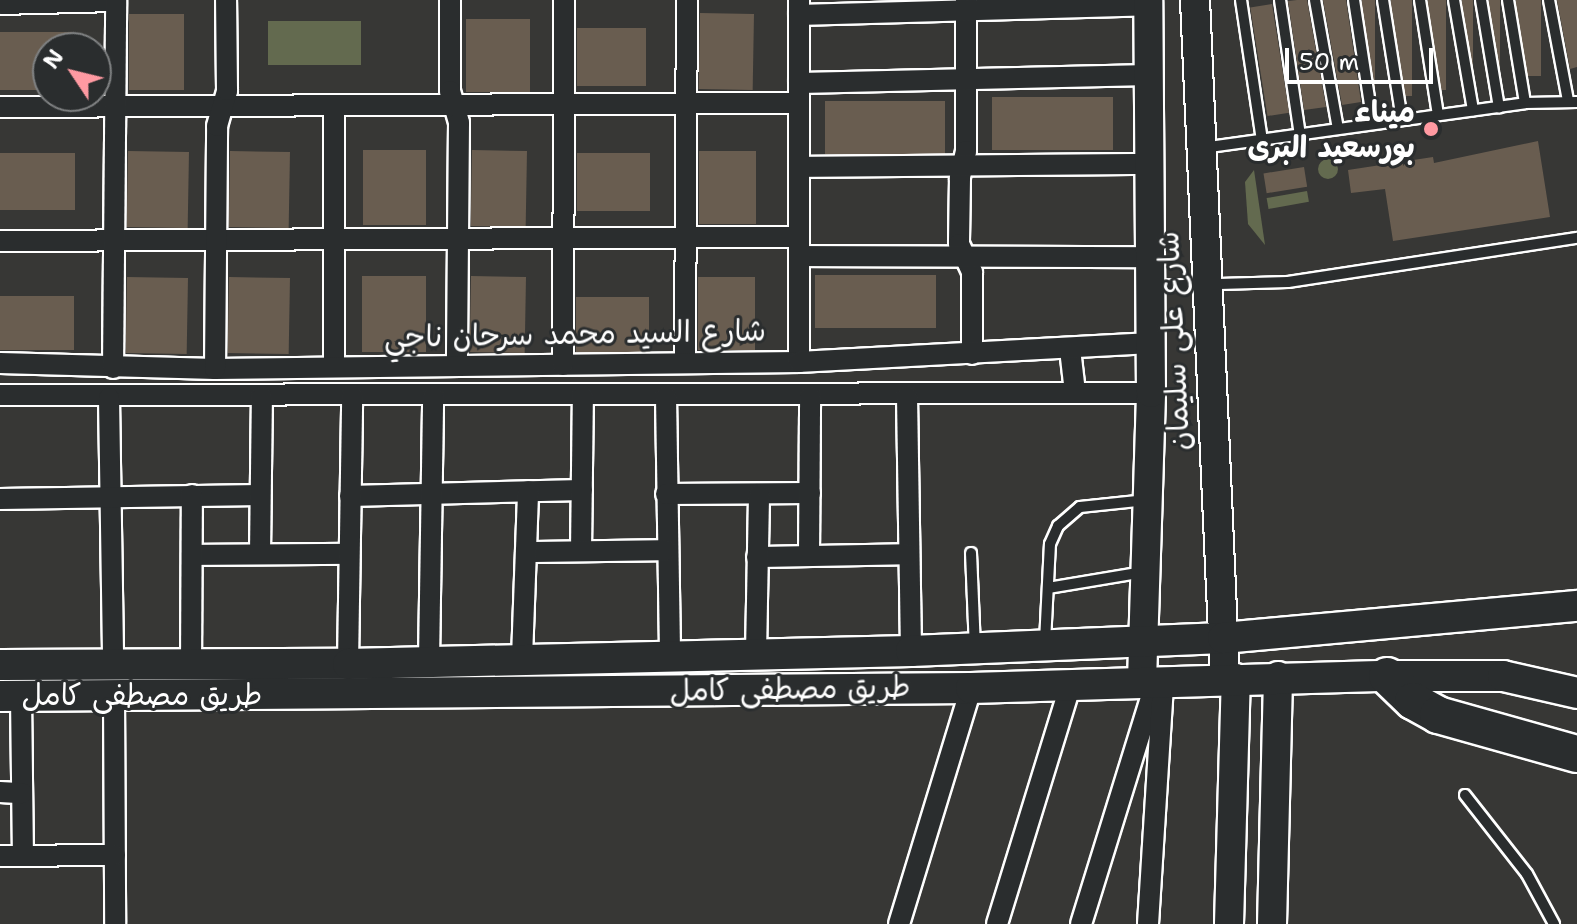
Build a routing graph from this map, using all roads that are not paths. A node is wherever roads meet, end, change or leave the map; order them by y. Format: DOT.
graph roads {
  1 [pos="226,0"];
  2 [pos="450,0"];
  3 [pos="564,0"];
  4 [pos="687,0"];
  5 [pos="1195,0"];
  6 [pos="1241,0"];
  7 [pos="1280,0"];
  8 [pos="1315,0"];
  9 [pos="1354,0"];
  10 [pos="1383,0"];
  11 [pos="1420,0"];
  12 [pos="1454,0"];
  13 [pos="1481,0"];
  14 [pos="1508,0"];
  15 [pos="1549,0"];
  16 [pos="116,1"];
  17 [pos="1148,3"];
  18 [pos="0,4"];
  19 [pos="966,5"];
  20 [pos="799,8"];
  21 [pos="1150,75"];
  22 [pos="966,79"];
  23 [pos="799,93"];
  24 [pos="1572,102"];
  25 [pos="687,103"];
  26 [pos="1525,103"];
  27 [pos="564,104"];
  28 [pos="334,105"];
  29 [pos="454,105"];
  30 [pos="116,106"];
  31 [pos="223,106"];
  32 [pos="0,107"];
  33 [pos="1499,107"];
  34 [pos="1473,110"];
  35 [pos="1438,115"];
  36 [pos="1402,120"];
  37 [pos="1373,124"];
  38 [pos="1338,129"];
  39 [pos="1300,135"];
  40 [pos="1262,140"];
  41 [pos="1200,149"];
  42 [pos="1151,164"];
  43 [pos="963,165"];
  44 [pos="799,167"];
  45 [pos="564,238"];
  46 [pos="686,238"];
  47 [pos="1577,238"];
  48 [pos="334,239"];
  49 [pos="458,239"];
  50 [pos="115,240"];
  51 [pos="216,240"];
  52 [pos="0,241"];
  53 [pos="799,247"];
  54 [pos="965,257"];
  55 [pos="1149,257"];
  56 [pos="1205,285"];
  57 [pos="1149,287"];
  58 [pos="1150,343"];
  59 [pos="1070,349"];
  60 [pos="972,354"];
  61 [pos="685,362"];
  62 [pos="799,362"];
  63 [pos="0,363"];
  64 [pos="563,365"];
  65 [pos="457,366"];
  66 [pos="334,367"];
  67 [pos="113,368"];
  68 [pos="215,369"];
  69 [pos="1075,392"];
  70 [pos="1151,393"];
  71 [pos="0,395"];
  72 [pos="352,395"];
  73 [pos="433,396"];
  74 [pos="583,396"];
  75 [pos="666,396"];
  76 [pos="810,396"];
  77 [pos="907,396"];
  78 [pos="262,397"];
  79 [pos="109,398"];
  80 [pos="582,490"];
  81 [pos="528,491"];
  82 [pos="431,493"];
  83 [pos="810,493"];
  84 [pos="666,494"];
  85 [pos="759,494"];
  86 [pos="192,495"];
  87 [pos="260,495"];
  88 [pos="350,496"];
  89 [pos="109,497"];
  90 [pos="0,499"];
  91 [pos="1149,500"];
  92 [pos="667,550"];
  93 [pos="581,551"];
  94 [pos="526,552"];
  95 [pos="971,553"];
  96 [pos="260,554"];
  97 [pos="347,554"];
  98 [pos="908,554"];
  99 [pos="192,555"];
  100 [pos="809,556"];
  101 [pos="757,557"];
  102 [pos="1146,571"];
  103 [pos="1048,588"];
  104 [pos="1577,606"];
  105 [pos="1223,638"];
  106 [pos="1144,642"];
  107 [pos="1045,644"];
  108 [pos="975,648"];
  109 [pos="911,651"];
  110 [pos="670,653"];
  111 [pos="756,653"];
  112 [pos="522,658"];
  113 [pos="429,661"];
  114 [pos="113,664"];
  115 [pos="348,664"];
  116 [pos="0,665"];
  117 [pos="191,666"];
  118 [pos="1278,676"];
  119 [pos="1387,676"];
  120 [pos="1231,678"];
  121 [pos="1154,681"];
  122 [pos="1071,684"];
  123 [pos="971,688"];
  124 [pos="1577,693"];
  125 [pos="10,696"];
  126 [pos="114,696"];
  127 [pos="1577,754"];
  128 [pos="0,792"];
  129 [pos="22,793"];
  130 [pos="1465,795"];
  131 [pos="115,855"];
  132 [pos="0,856"];
  133 [pos="23,856"];
  134 [pos="115,924"];
  135 [pos="899,924"];
  136 [pos="997,924"];
  137 [pos="1081,924"];
  138 [pos="1148,924"];
  139 [pos="1229,924"];
  140 [pos="1272,924"];
  141 [pos="1554,924"];
  1 -- 31 [label="street"];
  2 -- 29 [label="street"];
  3 -- 27 [label="street"];
  4 -- 25 [label="street"];
  5 -- 41 [label="street, شارع على سليمان"];
  6 -- 40 [label="lane"];
  7 -- 39 [label="lane"];
  8 -- 38 [label="lane"];
  9 -- 37 [label="lane"];
  10 -- 36 [label="lane"];
  11 -- 35 [label="lane"];
  12 -- 34 [label="lane"];
  13 -- 33 [label="lane"];
  14 -- 26 [label="lane"];
  15 -- 24 [label="lane"];
  16 -- 18 [label="street"];
  16 -- 30 [label="street"];
  17 -- 19 [label="street"];
  17 -- 21 [label="street"];
  19 -- 20 [label="street"];
  19 -- 22 [label="street"];
  20 -- 23 [label="street"];
  21 -- 22 [label="street"];
  21 -- 42 [label="street"];
  22 -- 23 [label="street"];
  22 -- 43 [label="street"];
  23 -- 25 [label="street"];
  23 -- 44 [label="street"];
  24 -- 26 [label="lane"];
  25 -- 27 [label="street"];
  25 -- 46 [label="street"];
  26 -- 33 [label="lane"];
  27 -- 29 [label="street"];
  27 -- 45 [label="street"];
  28 -- 29 [label="street"];
  28 -- 31 [label="street"];
  28 -- 48 [label="street"];
  29 -- 49 [label="street"];
  30 -- 31 [label="street"];
  30 -- 32 [label="street"];
  30 -- 50 [label="street"];
  31 -- 51 [label="street"];
  33 -- 34 [label="lane"];
  34 -- 35 [label="lane"];
  35 -- 36 [label="lane"];
  36 -- 37 [label="lane"];
  37 -- 38 [label="lane"];
  38 -- 39 [label="lane"];
  39 -- 40 [label="lane"];
  40 -- 41 [label="lane"];
  41 -- 56 [label="street, شارع على سليمان"];
  42 -- 43 [label="street"];
  42 -- 55 [label="street"];
  43 -- 44 [label="street"];
  43 -- 54 [label="street"];
  44 -- 53 [label="street"];
  45 -- 46 [label="street"];
  45 -- 49 [label="street"];
  45 -- 64 [label="street"];
  46 -- 53 [label="street"];
  46 -- 61 [label="street"];
  47 -- 56 [label="lane"];
  48 -- 49 [label="street"];
  48 -- 51 [label="street"];
  48 -- 66 [label="street"];
  49 -- 65 [label="street"];
  50 -- 51 [label="street"];
  50 -- 52 [label="street"];
  50 -- 67 [label="street"];
  51 -- 68 [label="street"];
  53 -- 54 [label="street"];
  53 -- 62 [label="street"];
  54 -- 55 [label="street"];
  54 -- 60 [label="street"];
  55 -- 57 [label="street"];
  56 -- 57 [label="lane"];
  56 -- 105 [label="street, شارع على سليمان"];
  57 -- 58 [label="street"];
  58 -- 59 [label="street, شارع السيد محمد سرحان ناجي"];
  58 -- 70 [label="street"];
  59 -- 60 [label="street, شارع السيد محمد سرحان ناجي"];
  59 -- 69 [label="street"];
  60 -- 62 [label="street, شارع السيد محمد سرحان ناجي"];
  61 -- 62 [label="street, شارع السيد محمد سرحان ناجي"];
  61 -- 64 [label="street, شارع السيد محمد سرحان ناجي"];
  63 -- 67 [label="street, شارع السيد محمد سرحان ناجي"];
  64 -- 65 [label="street, شارع السيد محمد سرحان ناجي"];
  65 -- 66 [label="street, شارع السيد محمد سرحان ناجي"];
  66 -- 68 [label="street, شارع السيد محمد سرحان ناجي"];
  67 -- 68 [label="street, شارع السيد محمد سرحان ناجي"];
  69 -- 70 [label="street, شارع السيد محمد سرحان ناجي"];
  69 -- 77 [label="street, شارع السيد محمد سرحان ناجي"];
  70 -- 91 [label="street"];
  71 -- 79 [label="street, شارع السيد محمد سرحان ناجي"];
  72 -- 73 [label="street, شارع السيد محمد سرحان ناجي"];
  72 -- 78 [label="street, شارع السيد محمد سرحان ناجي"];
  72 -- 88 [label="street"];
  73 -- 74 [label="street, شارع السيد محمد سرحان ناجي"];
  73 -- 82 [label="street"];
  74 -- 75 [label="street, شارع السيد محمد سرحان ناجي"];
  74 -- 80 [label="street"];
  75 -- 76 [label="street, شارع السيد محمد سرحان ناجي"];
  75 -- 84 [label="street"];
  76 -- 77 [label="street, شارع السيد محمد سرحان ناجي"];
  76 -- 83 [label="street"];
  77 -- 98 [label="street"];
  78 -- 79 [label="street, شارع السيد محمد سرحان ناجي"];
  78 -- 87 [label="street"];
  79 -- 89 [label="street"];
  80 -- 81 [label="street"];
  80 -- 93 [label="street"];
  81 -- 82 [label="street"];
  81 -- 94 [label="street"];
  82 -- 88 [label="street"];
  82 -- 113 [label="street"];
  83 -- 85 [label="street"];
  83 -- 100 [label="street"];
  84 -- 85 [label="street"];
  84 -- 92 [label="street"];
  85 -- 101 [label="street"];
  86 -- 87 [label="street"];
  86 -- 89 [label="street"];
  86 -- 99 [label="street"];
  87 -- 96 [label="street"];
  88 -- 97 [label="street"];
  89 -- 90 [label="street"];
  89 -- 114 [label="street"];
  91 -- 102 [label="street"];
  91 -- 103 [label="lane"];
  92 -- 93 [label="street"];
  92 -- 110 [label="street"];
  93 -- 94 [label="street"];
  94 -- 112 [label="street"];
  95 -- 108 [label="lane"];
  96 -- 97 [label="street"];
  96 -- 99 [label="street"];
  97 -- 115 [label="street"];
  98 -- 100 [label="street"];
  98 -- 109 [label="street"];
  99 -- 117 [label="street"];
  100 -- 101 [label="street"];
  101 -- 111 [label="street"];
  102 -- 103 [label="lane"];
  102 -- 106 [label="street"];
  103 -- 107 [label="lane"];
  104 -- 105 [label="main road, طريق مصطفى كامل"];
  105 -- 106 [label="main road, طريق مصطفى كامل"];
  105 -- 120 [label="street, شارع على سليمان"];
  106 -- 107 [label="main road, طريق مصطفى كامل"];
  106 -- 121 [label="street"];
  107 -- 108 [label="main road, طريق مصطفى كامل"];
  108 -- 109 [label="main road, طريق مصطفى كامل"];
  109 -- 111 [label="main road, طريق مصطفى كامل"];
  110 -- 111 [label="main road, طريق مصطفى كامل"];
  110 -- 112 [label="main road, طريق مصطفى كامل"];
  112 -- 113 [label="main road, طريق مصطفى كامل"];
  113 -- 115 [label="main road, طريق مصطفى كامل"];
  114 -- 116 [label="main road, طريق مصطفى كامل"];
  114 -- 117 [label="main road, طريق مصطفى كامل"];
  115 -- 117 [label="main road, طريق مصطفى كامل"];
  118 -- 119 [label="main road, طريق مصطفى كامل"];
  118 -- 120 [label="main road, طريق مصطفى كامل"];
  118 -- 140 [label="street"];
  119 -- 124 [label="main road, طريق مصطفى كامل"];
  119 -- 127 [label="highway"];
  120 -- 121 [label="main road, طريق مصطفى كامل"];
  120 -- 139 [label="street, شارع على سليمان"];
  121 -- 122 [label="main road, طريق مصطفى كامل"];
  121 -- 137 [label="street"];
  121 -- 138 [label="street"];
  122 -- 123 [label="main road, طريق مصطفى كامل"];
  122 -- 136 [label="street"];
  123 -- 126 [label="main road, طريق مصطفى كامل"];
  123 -- 135 [label="street"];
  125 -- 126 [label="main road, طريق مصطفى كامل"];
  125 -- 129 [label="street"];
  126 -- 131 [label="street"];
  128 -- 129 [label="street"];
  129 -- 133 [label="street"];
  130 -- 141 [label="lane"];
  131 -- 133 [label="street"];
  131 -- 134 [label="street"];
  132 -- 133 [label="street"];
}
